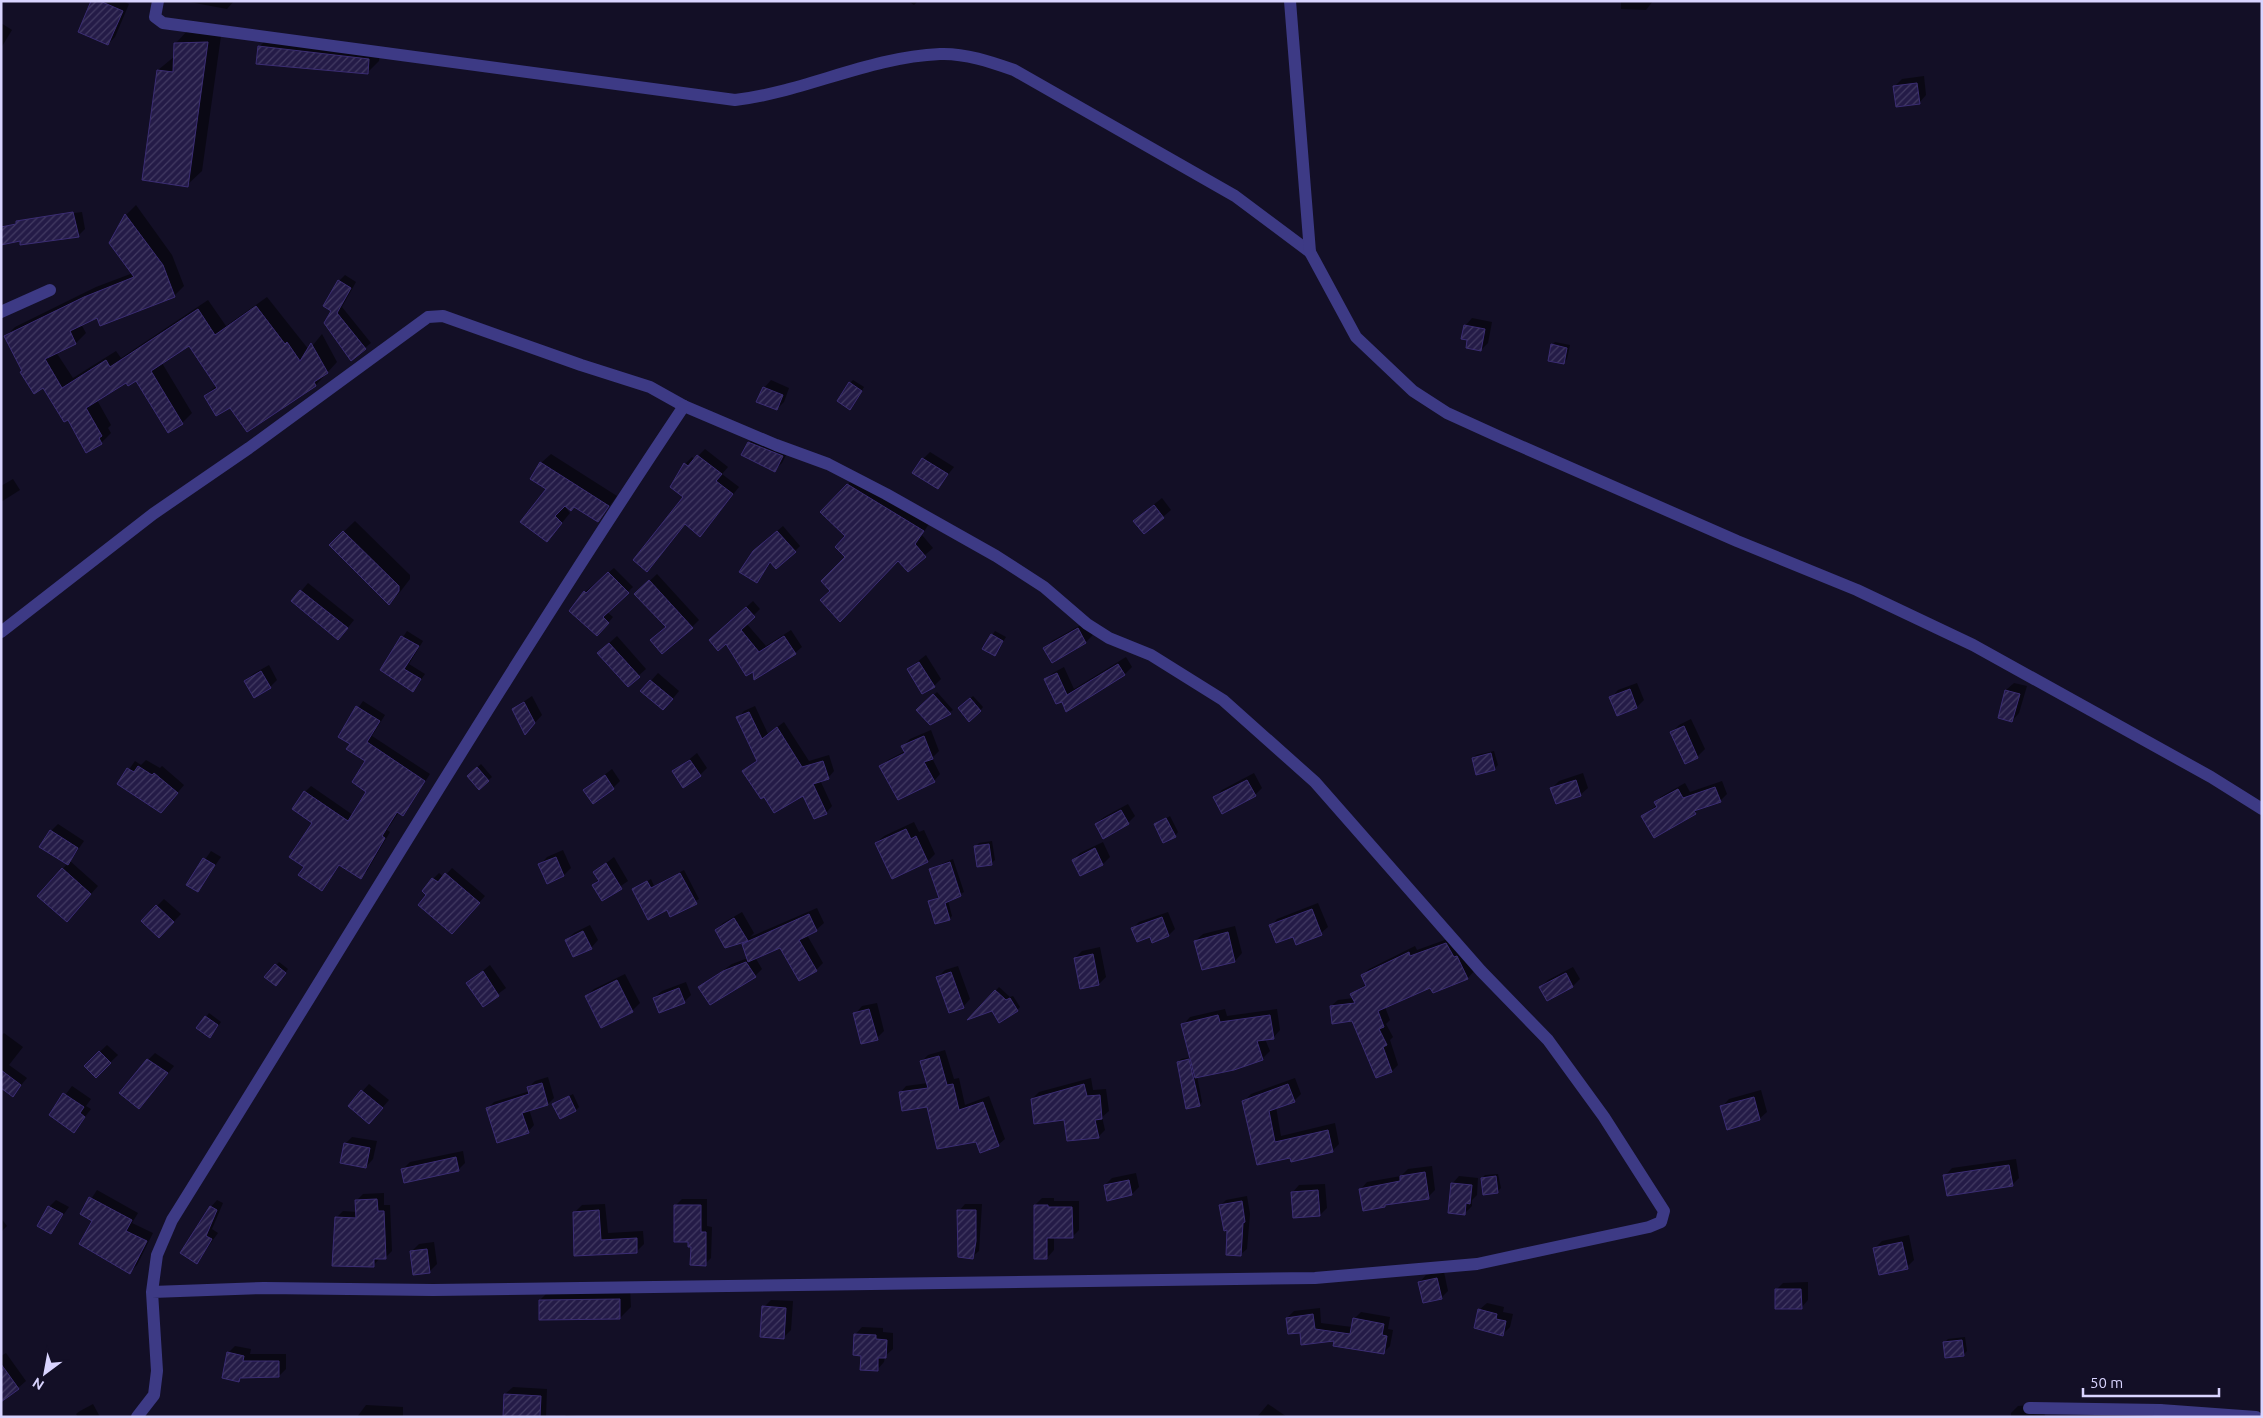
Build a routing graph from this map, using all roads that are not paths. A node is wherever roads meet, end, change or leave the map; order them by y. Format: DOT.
graph roads {
  1 [pos="158,1"];
  2 [pos="1290,1"];
  3 [pos="1310,252"];
  4 [pos="50,290"];
  5 [pos="1,312"];
  6 [pos="684,406"];
  7 [pos="1,632"];
  8 [pos="2262,809"];
  9 [pos="152,1292"];
  10 [pos="2029,1408"];
  11 [pos="2160,1414"];
  12 [pos="137,1417"];
  13 [pos="2256,1417"];
  1 -- 3 [label="street"];
  2 -- 3 [label="street"];
  3 -- 8 [label="street"];
  4 -- 5 [label="street"];
  6 -- 7 [label="street"];
  6 -- 9 [label="street"];
  6 -- 9 [label="street"];
  9 -- 12 [label="street"];
  10 -- 11 [label="street"];
  11 -- 13 [label="street"];
}
